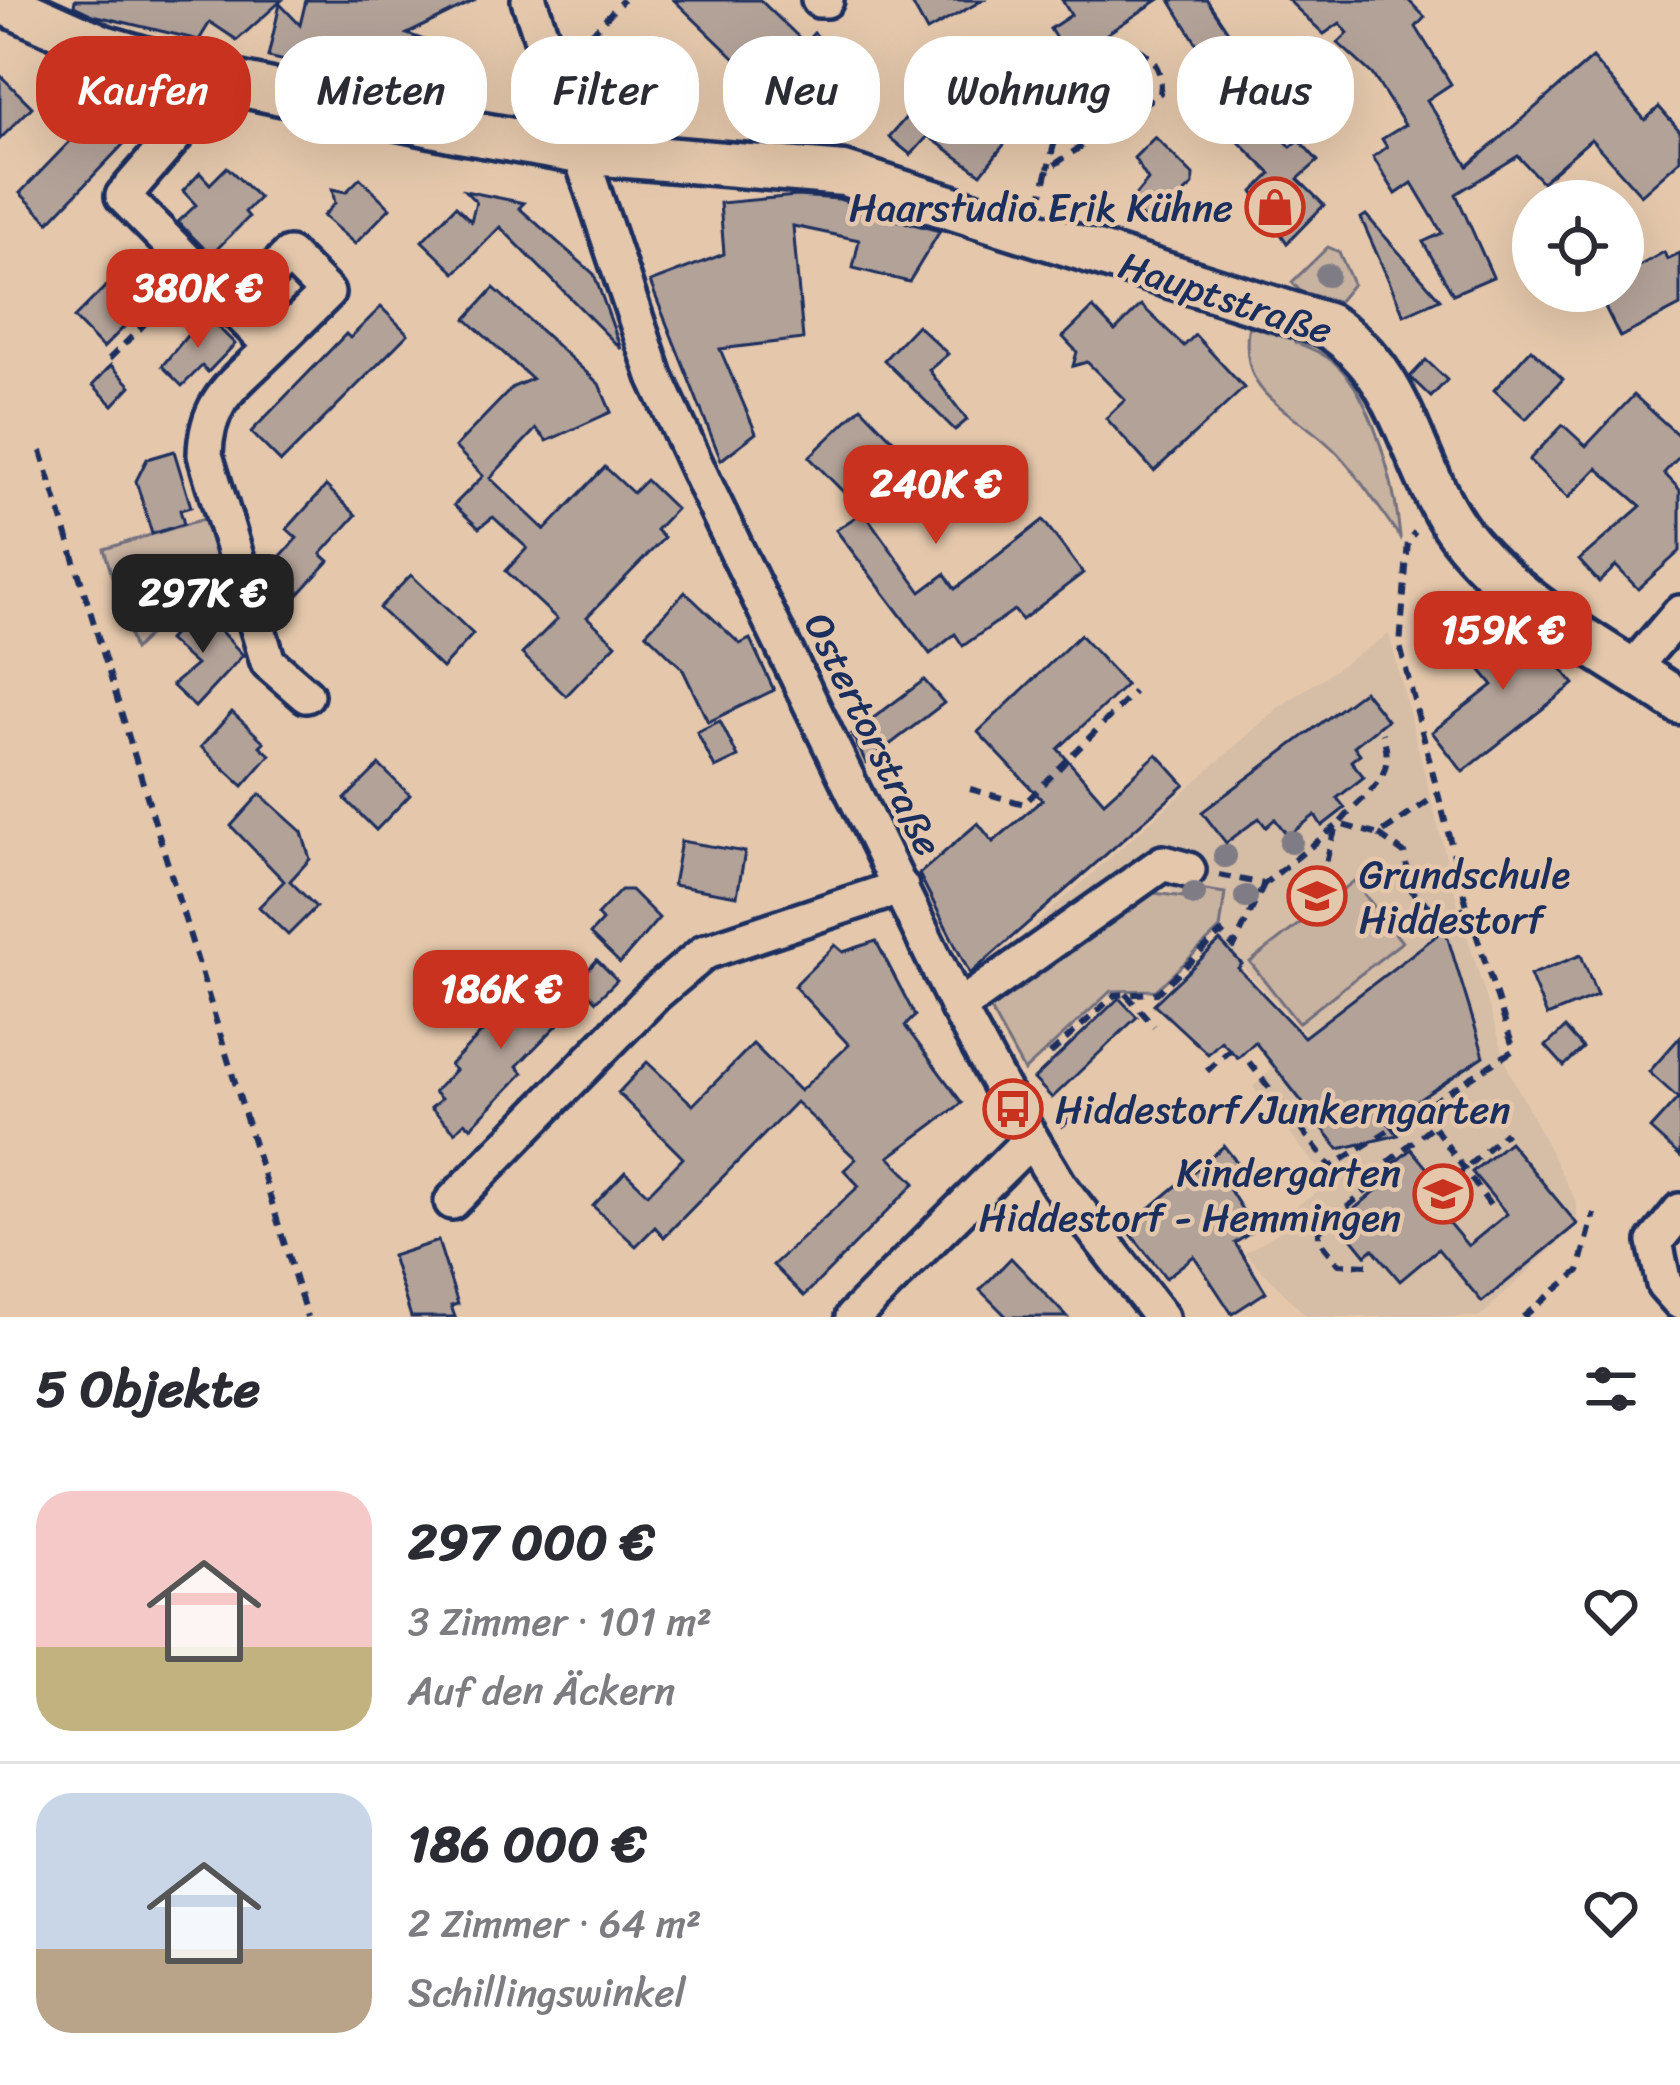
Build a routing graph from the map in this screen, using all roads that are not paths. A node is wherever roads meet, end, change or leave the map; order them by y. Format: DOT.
graph roads {
  1 [pos="529,0"];
  2 [pos="0,1"];
  3 [pos="78,36"];
  4 [pos="251,86"];
  5 [pos="168,144"];
  6 [pos="580,152"];
  7 [pos="235,309"];
  8 [pos="272,347"];
  9 [pos="1680,614"];
  10 [pos="1632,669"];
  11 [pos="306,695"];
  12 [pos="1680,702"];
  13 [pos="1188,869"];
  14 [pos="901,887"];
  15 [pos="958,1008"];
  16 [pos="1041,1135"];
  17 [pos="452,1202"];
  18 [pos="1680,1211"];
  19 [pos="1680,1302"];
  20 [pos="854,1317"];
  21 [pos="1161,1317"];
  1 -- 6 [label="street, Ostertorstraße"];
  2 -- 3 [label="main road, Hauptstraße"];
  4 -- 6 [label="main road, Hauptstraße"];
  5 -- 7 [label="street"];
  6 -- 10 [label="main road, Hauptstraße"];
  6 -- 14 [label="street, Ostertorstraße"];
  7 -- 8 [label="street"];
  7 -- 8 [label="street"];
  8 -- 11 [label="street"];
  9 -- 10 [label="street"];
  10 -- 12 [label="main road, Hauptstraße"];
  13 -- 15 [label="street"];
  14 -- 15 [label="street, Ostertorstraße"];
  14 -- 17 [label="street"];
  15 -- 16 [label="street, Ostertorstraße"];
  16 -- 20 [label="street"];
  16 -- 21 [label="street, Ostertorstraße"];
  18 -- 19 [label="street"];
}
